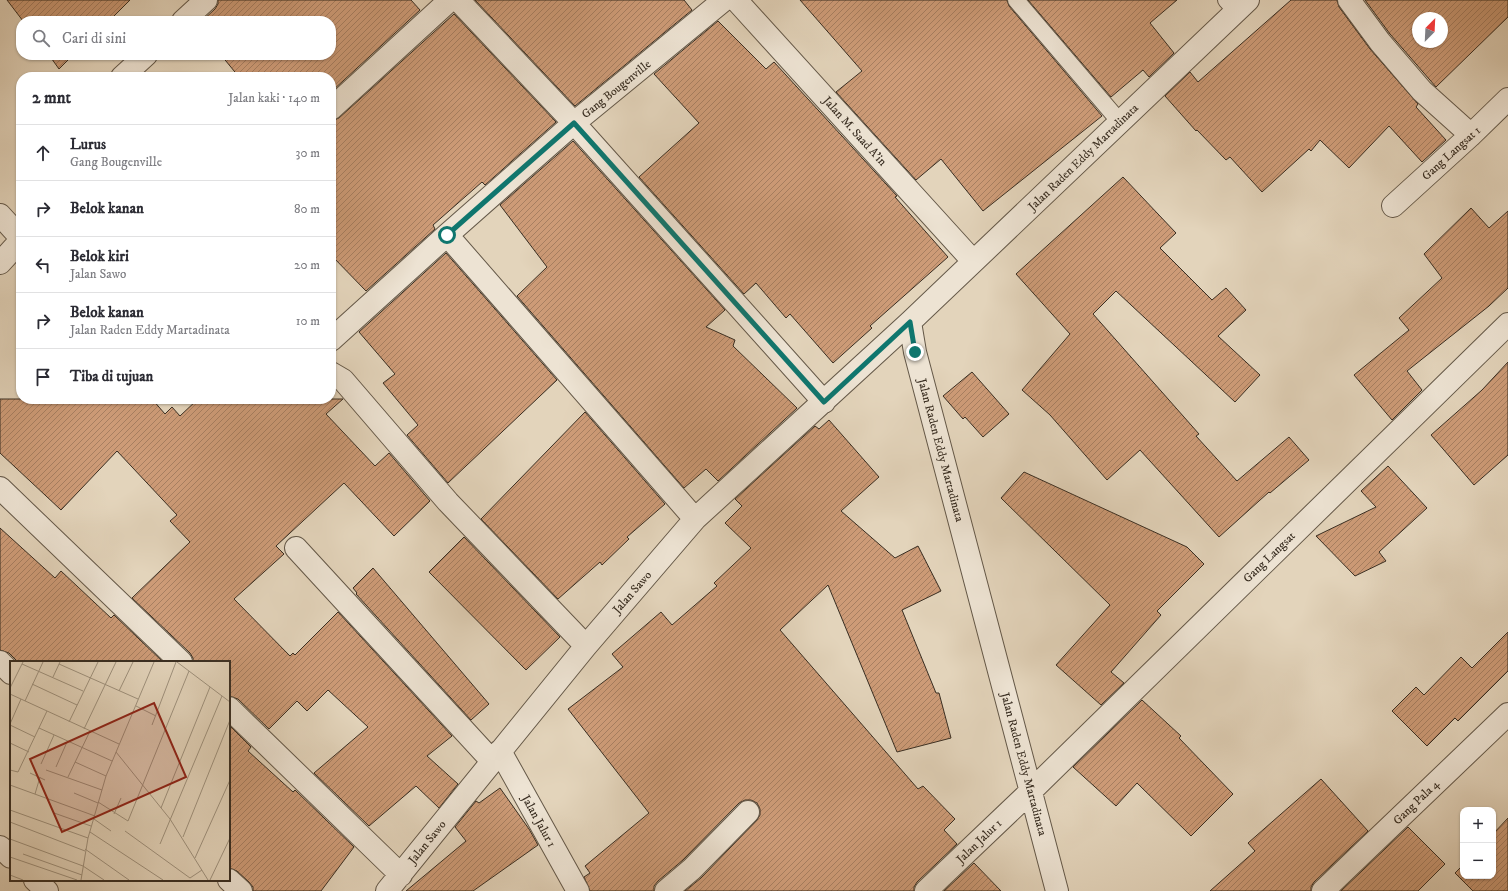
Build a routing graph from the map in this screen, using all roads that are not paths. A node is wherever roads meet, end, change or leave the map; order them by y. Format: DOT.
graph roads {
  1 [pos="206,0"];
  2 [pos="450,0"];
  3 [pos="458,0"];
  4 [pos="724,0"];
  5 [pos="736,0"];
  6 [pos="1016,0"];
  7 [pos="1349,0"];
  8 [pos="1237,4"];
  9 [pos="188,16"];
  10 [pos="141,60"];
  11 [pos="127,72"];
  12 [pos="1508,99"];
  13 [pos="336,104"];
  14 [pos="1120,122"];
  15 [pos="574,123"];
  16 [pos="1471,135"];
  17 [pos="1393,206"];
  18 [pos="0,215"];
  19 [pos="16,233"];
  20 [pos="447,235"];
  21 [pos="16,245"];
  22 [pos="973,261"];
  23 [pos="0,263"];
  24 [pos="910,322"];
  25 [pos="1508,324"];
  26 [pos="336,335"];
  27 [pos="336,376"];
  28 [pos="824,402"];
  29 [pos="0,488"];
  30 [pos="695,520"];
  31 [pos="296,548"];
  32 [pos="586,646"];
  33 [pos="180,661"];
  34 [pos="0,662"];
  35 [pos="10,672"];
  36 [pos="230,709"];
  37 [pos="1508,714"];
  38 [pos="496,756"];
  39 [pos="1031,791"];
  40 [pos="748,812"];
  41 [pos="0,847"];
  42 [pos="10,856"];
  43 [pos="401,874"];
  44 [pos="36,881"];
  45 [pos="230,881"];
  46 [pos="47,891"];
  47 [pos="241,891"];
  48 [pos="387,891"];
  49 [pos="578,891"];
  50 [pos="666,891"];
  51 [pos="926,891"];
  52 [pos="1057,891"];
  53 [pos="1323,891"];
  1 -- 9 [label="street"];
  2 -- 13 [label="street"];
  3 -- 15 [label="street"];
  4 -- 15 [label="street, Gang Bougenville"];
  5 -- 22 [label="street, Jalan M. Saad A'in"];
  6 -- 14 [label="lane"];
  7 -- 16 [label="street"];
  8 -- 14 [label="street, Jalan Raden Eddy Martadinata"];
  10 -- 11 [label="street"];
  12 -- 16 [label="street, Gang Langsat 1"];
  14 -- 22 [label="street, Jalan Raden Eddy Martadinata"];
  15 -- 20 [label="street, Gang Bougenville"];
  15 -- 28 [label="street"];
  16 -- 17 [label="street, Gang Langsat 1"];
  18 -- 19 [label="street"];
  20 -- 26 [label="street, Gang Bougenville"];
  20 -- 30 [label="street"];
  21 -- 23 [label="street"];
  22 -- 24 [label="street, Jalan Raden Eddy Martadinata"];
  24 -- 28 [label="street, Jalan Sawo"];
  24 -- 39 [label="street, Jalan Raden Eddy Martadinata"];
  25 -- 39 [label="street, Gang Langsat"];
  27 -- 32 [label="street"];
  28 -- 30 [label="street, Jalan Sawo"];
  29 -- 33 [label="street"];
  30 -- 32 [label="street, Jalan Sawo"];
  31 -- 38 [label="street, Jalan Jalur 1"];
  32 -- 38 [label="street, Jalan Sawo"];
  34 -- 35 [label="street"];
  36 -- 43 [label="street"];
  37 -- 53 [label="street, Gang Pala 4"];
  38 -- 43 [label="street, Jalan Sawo"];
  38 -- 49 [label="street, Jalan Jalur 1"];
  39 -- 51 [label="street, Jalan Jalur 1"];
  39 -- 52 [label="street, Jalan Raden Eddy Martadinata"];
  40 -- 50 [label="street"];
  41 -- 42 [label="street"];
  43 -- 48 [label="street, Jalan Sawo"];
  44 -- 46 [label="street"];
  45 -- 47 [label="street"];
}
